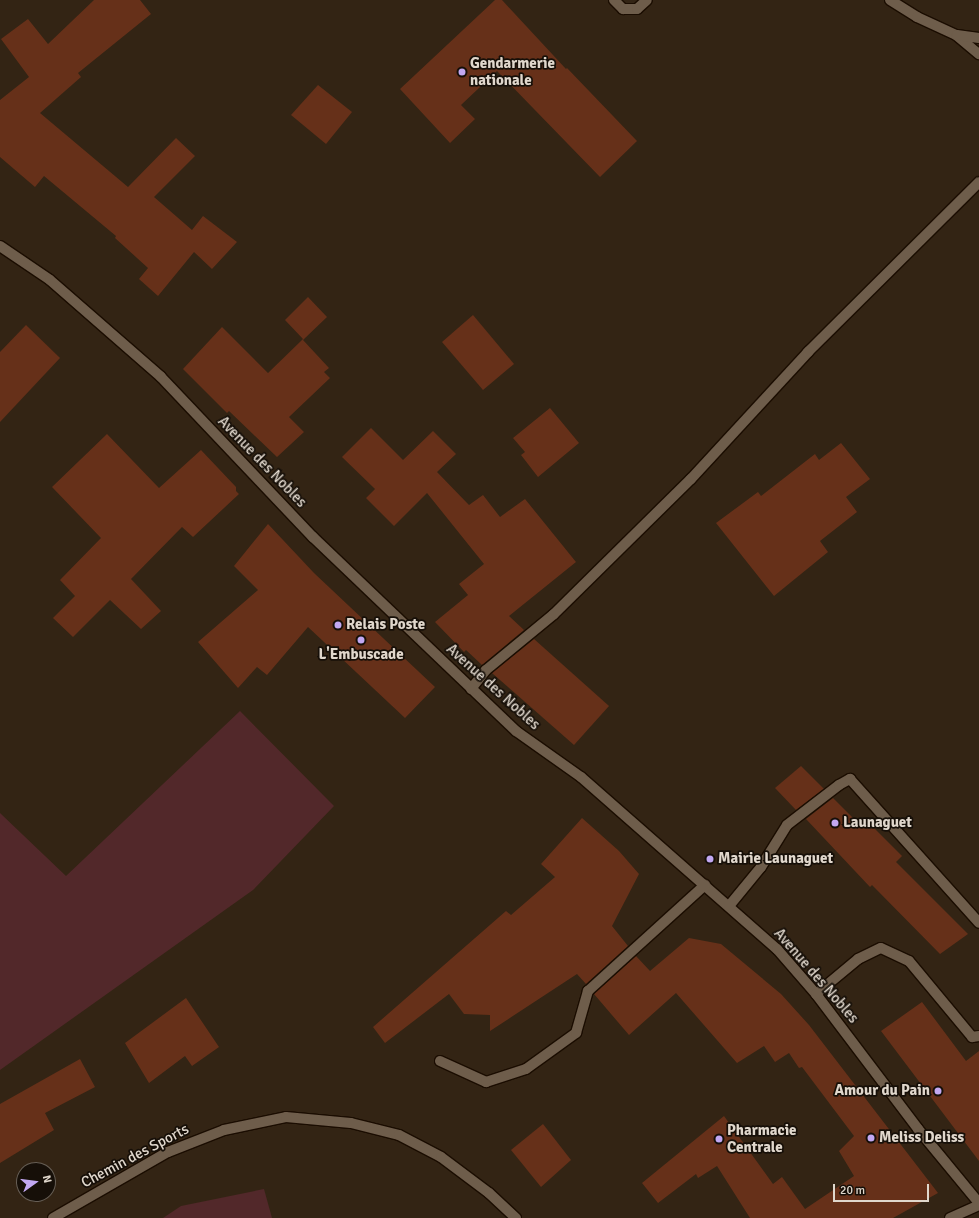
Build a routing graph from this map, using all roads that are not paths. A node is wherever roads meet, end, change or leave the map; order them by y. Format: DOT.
graph roads {
  1 [pos="614,0"];
  2 [pos="647,0"];
  3 [pos="890,0"];
  4 [pos="956,34"];
  5 [pos="979,38"];
  6 [pos="979,54"];
  7 [pos="979,182"];
  8 [pos="0,246"];
  9 [pos="471,689"];
  10 [pos="705,886"];
  11 [pos="729,906"];
  12 [pos="979,923"];
  13 [pos="816,994"];
  14 [pos="979,1036"];
  15 [pos="440,1061"];
  16 [pos="979,1204"];
  17 [pos="53,1218"];
  18 [pos="516,1218"];
  19 [pos="950,1218"];
  1 -- 2 [label="street"];
  3 -- 4 [label="street"];
  4 -- 5 [label="street"];
  4 -- 6 [label="street"];
  7 -- 9 [label="street"];
  8 -- 9 [label="street, Avenue des Nobles"];
  9 -- 10 [label="street, Avenue des Nobles"];
  10 -- 11 [label="street, Avenue des Nobles"];
  10 -- 15 [label="street"];
  11 -- 12 [label="street"];
  11 -- 13 [label="street, Avenue des Nobles"];
  13 -- 14 [label="street"];
  13 -- 16 [label="street, Avenue des Nobles"];
  16 -- 19 [label="street"];
  17 -- 18 [label="street, Chemin des Sports"];
}
